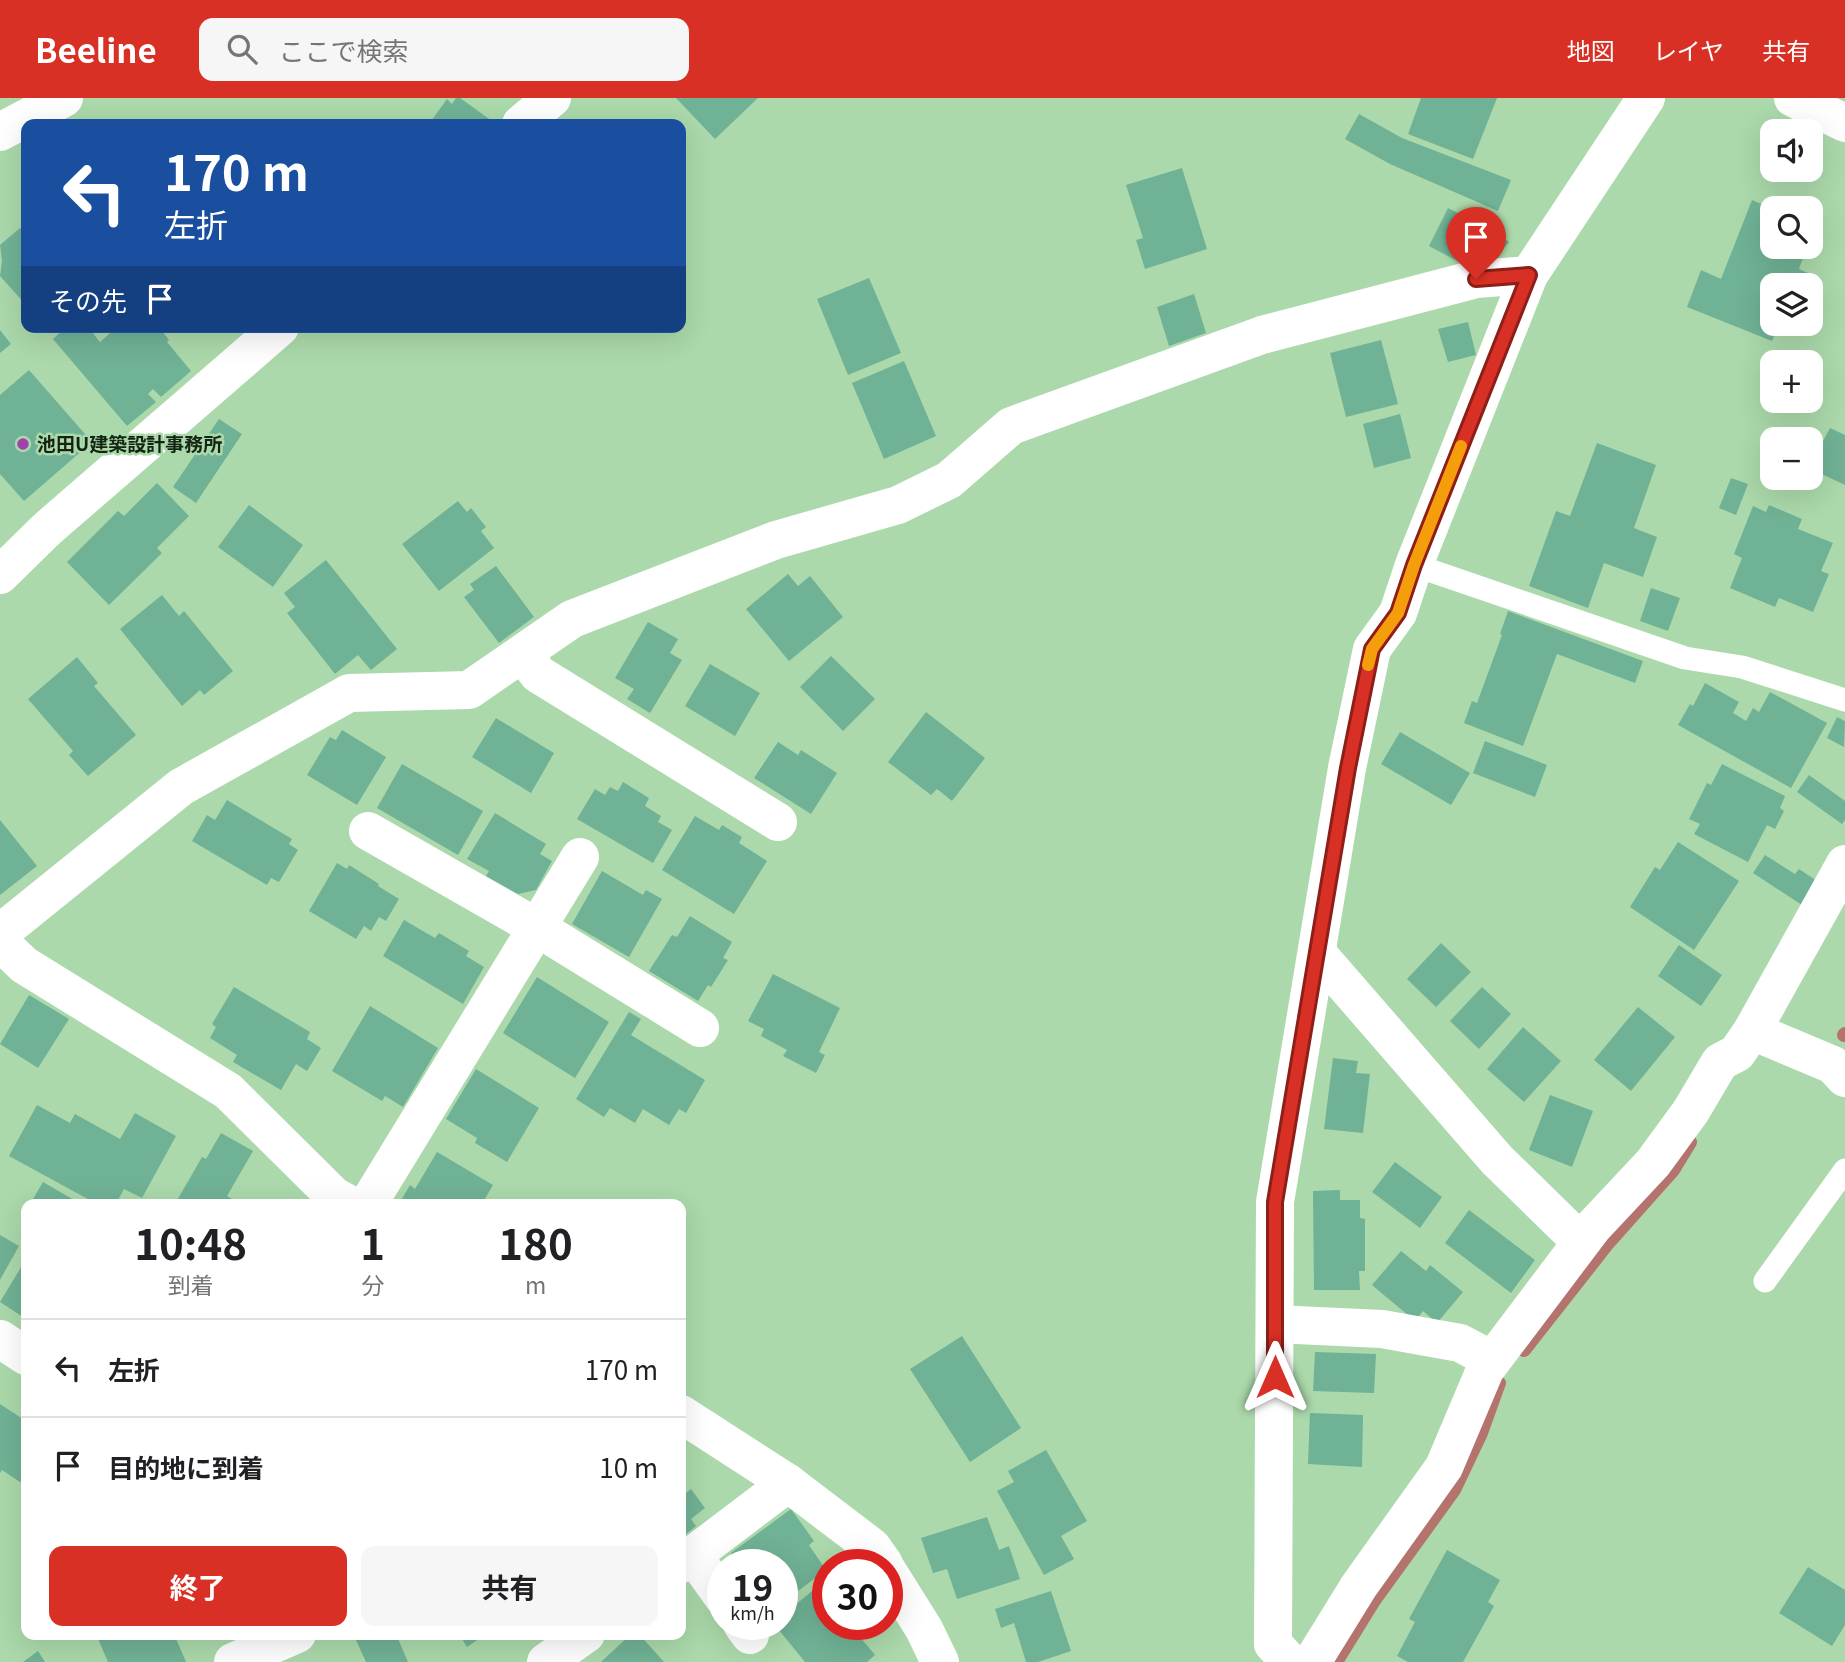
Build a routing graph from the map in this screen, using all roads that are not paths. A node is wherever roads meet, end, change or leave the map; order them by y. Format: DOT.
graph roads {
  1 [pos="64,98"];
  2 [pos="552,98"];
  3 [pos="1646,98"];
  4 [pos="1793,98"];
  5 [pos="24,119"];
  6 [pos="527,119"];
  7 [pos="21,121"];
  8 [pos="1845,123"];
  9 [pos="0,132"];
  10 [pos="1529,275"];
  11 [pos="273,333"];
  12 [pos="1414,565"];
  13 [pos="0,575"];
  14 [pos="523,654"];
  15 [pos="1845,700"];
  16 [pos="778,822"];
  17 [pos="368,831"];
  18 [pos="580,857"];
  19 [pos="1845,864"];
  20 [pos="536,928"];
  21 [pos="0,941"];
  22 [pos="1317,953"];
  23 [pos="700,1028"];
  24 [pos="1752,1031"];
  25 [pos="1845,1078"];
  26 [pos="1845,1170"];
  27 [pos="340,1199"];
  28 [pos="371,1199"];
  29 [pos="1581,1242"];
  30 [pos="1765,1281"];
  31 [pos="1275,1324"];
  32 [pos="0,1339"];
  33 [pos="21,1353"];
  34 [pos="1492,1360"];
  35 [pos="686,1417"];
  36 [pos="789,1483"];
  37 [pos="874,1549"];
  38 [pos="687,1559"];
  39 [pos="707,1580"];
  40 [pos="903,1596"];
  41 [pos="220,1640"];
  42 [pos="283,1640"];
  43 [pos="577,1640"];
  44 [pos="231,1662"];
  45 [pos="546,1662"];
  46 [pos="940,1662"];
  47 [pos="1290,1662"];
  48 [pos="1312,1662"];
  1 -- 5 [label="street"];
  2 -- 6 [label="street"];
  3 -- 10 [label="street"];
  4 -- 8 [label="street"];
  7 -- 9 [label="street"];
  10 -- 12 [label="street"];
  10 -- 14 [label="street"];
  11 -- 13 [label="street"];
  12 -- 15 [label="lane"];
  12 -- 22 [label="street"];
  14 -- 16 [label="street"];
  14 -- 21 [label="street"];
  17 -- 20 [label="street"];
  18 -- 20 [label="street"];
  19 -- 24 [label="street"];
  20 -- 23 [label="street"];
  20 -- 28 [label="street"];
  21 -- 27 [label="street"];
  22 -- 29 [label="street"];
  22 -- 31 [label="street"];
  24 -- 25 [label="street"];
  24 -- 29 [label="street"];
  26 -- 30 [label="lane"];
  29 -- 34 [label="street"];
  31 -- 34 [label="street"];
  31 -- 47 [label="street"];
  32 -- 33 [label="street"];
  34 -- 48 [label="street"];
  35 -- 36 [label="street"];
  36 -- 37 [label="street"];
  36 -- 38 [label="street"];
  38 -- 39 [label="street"];
  40 -- 46 [label="street"];
  41 -- 44 [label="street"];
  42 -- 44 [label="street"];
  43 -- 45 [label="street"];
}
